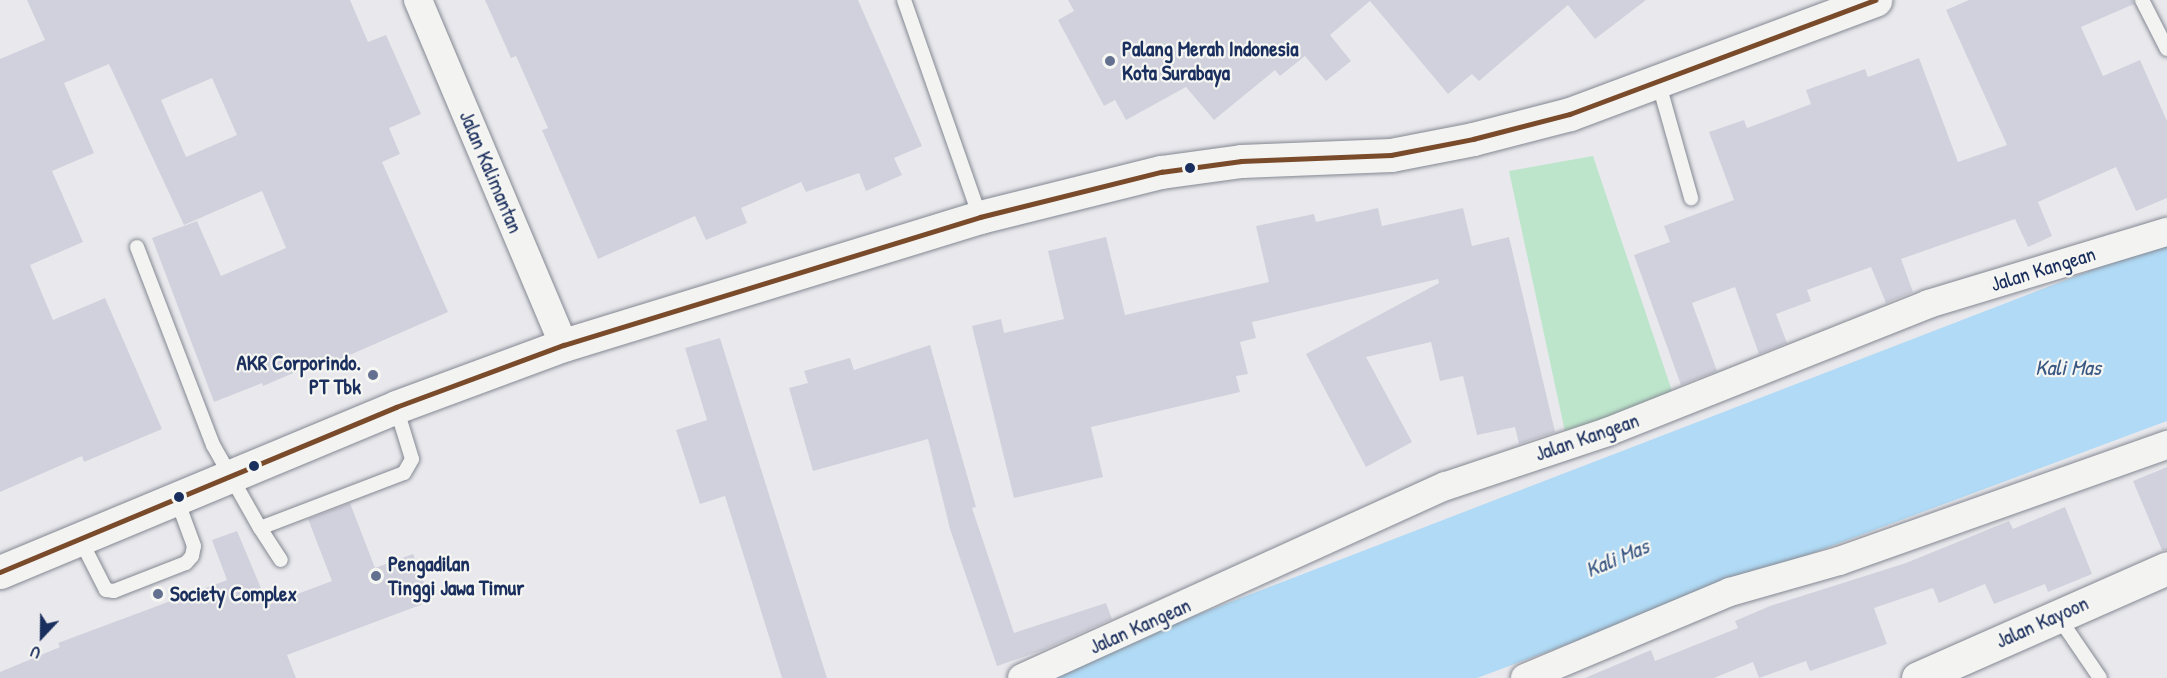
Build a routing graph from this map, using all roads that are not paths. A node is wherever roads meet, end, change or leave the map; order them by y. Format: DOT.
graph roads {
  1 [pos="418,0"];
  2 [pos="904,0"];
  3 [pos="1875,0"];
  4 [pos="2142,0"];
  5 [pos="2167,49"];
  6 [pos="1658,79"];
  7 [pos="1691,198"];
  8 [pos="980,217"];
  9 [pos="2167,232"];
  10 [pos="137,247"];
  11 [pos="564,345"];
  12 [pos="396,407"];
  13 [pos="2167,445"];
  14 [pos="231,478"];
  15 [pos="177,500"];
  16 [pos="260,528"];
  17 [pos="80,539"];
  18 [pos="281,560"];
  19 [pos="2167,568"];
  20 [pos="0,572"];
  21 [pos="2056,615"];
  22 [pos="1923,677"];
  23 [pos="1022,678"];
  24 [pos="1525,678"];
  25 [pos="2100,678"];
  1 -- 11 [label="street, Jalan Kalimantan"];
  2 -- 8 [label="lane"];
  3 -- 6 [label="street"];
  4 -- 5 [label="lane"];
  6 -- 7 [label="lane"];
  6 -- 8 [label="street"];
  8 -- 11 [label="street"];
  9 -- 23 [label="street, Jalan Kangean"];
  10 -- 14 [label="lane"];
  11 -- 12 [label="street"];
  12 -- 14 [label="street"];
  12 -- 16 [label="lane"];
  13 -- 24 [label="street"];
  14 -- 15 [label="street"];
  14 -- 16 [label="lane"];
  15 -- 17 [label="street"];
  15 -- 17 [label="lane"];
  16 -- 18 [label="lane"];
  17 -- 20 [label="street"];
  19 -- 21 [label="street, Jalan Kayoon"];
  21 -- 22 [label="street, Jalan Kayoon"];
  21 -- 25 [label="lane"];
}
